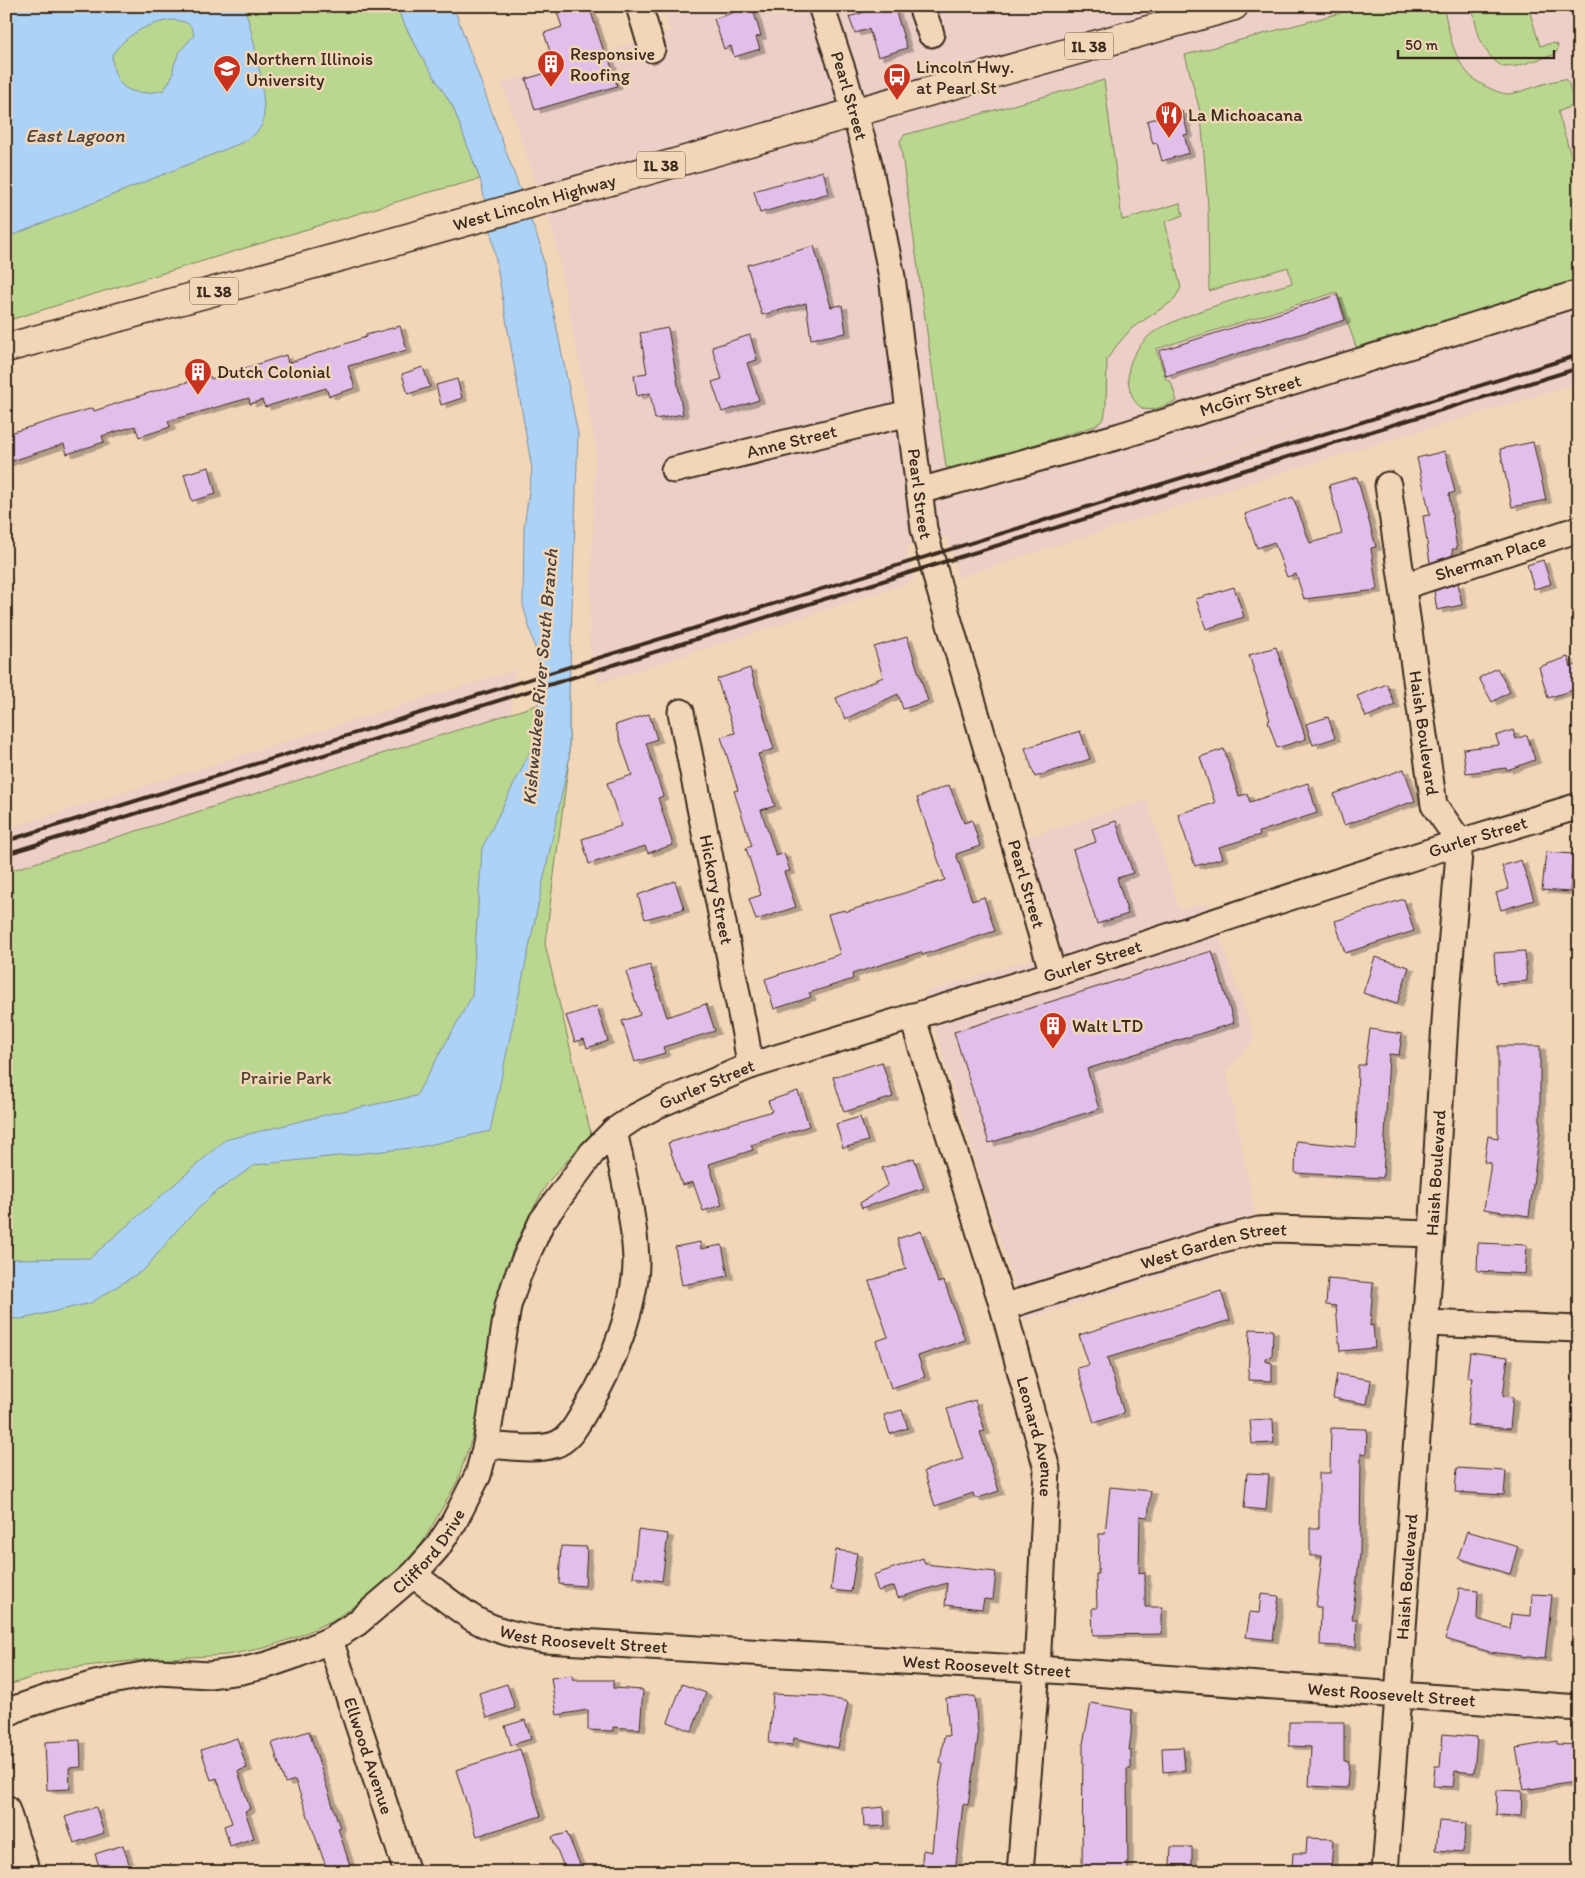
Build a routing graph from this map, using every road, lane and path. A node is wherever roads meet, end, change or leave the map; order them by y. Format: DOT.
graph roads {
  1 [pos="639,6"];
  2 [pos="820,6"];
  3 [pos="921,6"];
  4 [pos="1234,6"];
  5 [pos="1202,11"];
  6 [pos="930,34"];
  7 [pos="652,49"];
  8 [pos="854,111"];
  9 [pos="1579,293"];
  10 [pos="6,348"];
  11 [pos="909,413"];
  12 [pos="674,470"];
  13 [pos="1388,485"];
  14 [pos="919,491"];
  15 [pos="1579,529"];
  16 [pos="1404,586"];
  17 [pos="681,712"];
  18 [pos="1579,806"];
  19 [pos="1460,842"];
  20 [pos="1052,974"];
  21 [pos="912,1016"];
  22 [pos="750,1066"];
  23 [pos="614,1131"];
  24 [pos="1432,1234"];
  25 [pos="1003,1308"];
  26 [pos="1425,1323"];
  27 [pos="1579,1330"];
  28 [pos="486,1445"];
  29 [pos="414,1575"];
  30 [pos="330,1640"];
  31 [pos="1037,1670"];
  32 [pos="1398,1695"];
  33 [pos="1579,1708"];
  34 [pos="6,1714"];
  35 [pos="6,1808"];
  36 [pos="27,1872"];
  37 [pos="407,1872"];
  38 [pos="1020,1872"];
  39 [pos="1385,1872"];
  1 -- 7 [label="street"];
  2 -- 8 [label="street, Pearl Street"];
  3 -- 6 [label="street"];
  4 -- 5 [label="main road, West Lincoln Highway / IL 38"];
  5 -- 8 [label="main road, West Lincoln Highway / IL 38"];
  8 -- 10 [label="main road, West Lincoln Highway / IL 38"];
  8 -- 11 [label="street, Pearl Street"];
  9 -- 14 [label="street, McGirr Street"];
  11 -- 12 [label="street, Anne Street"];
  11 -- 14 [label="street, Pearl Street"];
  13 -- 16 [label="street, Haish Boulevard"];
  14 -- 20 [label="street, Pearl Street"];
  15 -- 16 [label="street, Sherman Place"];
  16 -- 19 [label="street, Haish Boulevard"];
  17 -- 22 [label="street, Hickory Street"];
  18 -- 19 [label="street, Gurler Street"];
  19 -- 20 [label="street, Gurler Street"];
  19 -- 24 [label="street, Haish Boulevard"];
  20 -- 21 [label="street, Gurler Street"];
  21 -- 22 [label="street, Gurler Street"];
  21 -- 25 [label="street, Leonard Avenue"];
  22 -- 23 [label="street, Gurler Street"];
  23 -- 28 [label="street, Clifford Drive"];
  23 -- 28 [label="street"];
  24 -- 25 [label="street, West Garden Street"];
  24 -- 26 [label="street, Haish Boulevard"];
  25 -- 31 [label="street, Leonard Avenue"];
  26 -- 27 [label="street"];
  26 -- 32 [label="street, Haish Boulevard"];
  28 -- 29 [label="street, Clifford Drive"];
  29 -- 30 [label="street, Clifford Drive"];
  29 -- 31 [label="street, West Roosevelt Street"];
  30 -- 34 [label="street, Clifford Drive"];
  30 -- 37 [label="street, Ellwood Avenue"];
  31 -- 32 [label="street, West Roosevelt Street"];
  31 -- 38 [label="street, Leonard Avenue"];
  32 -- 33 [label="street, West Roosevelt Street"];
  32 -- 39 [label="street, Haish Boulevard"];
  35 -- 36 [label="street"];
}
